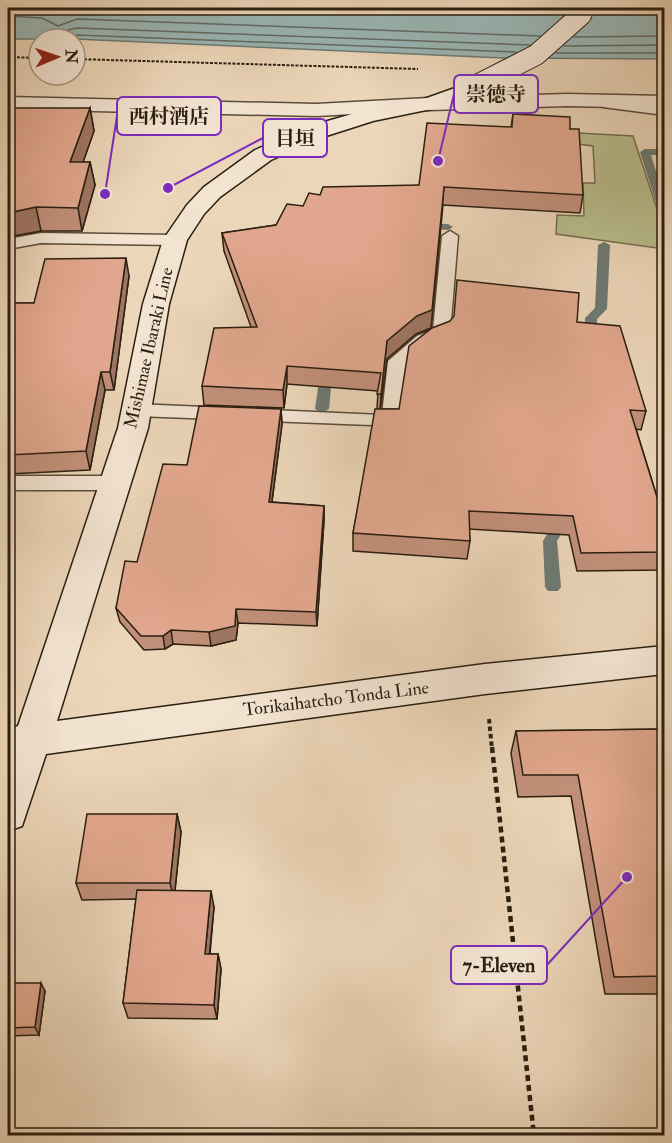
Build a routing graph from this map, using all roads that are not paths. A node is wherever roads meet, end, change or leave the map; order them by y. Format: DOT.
graph roads {
  1 [pos="584,8"];
  2 [pos="583,100"];
  3 [pos="664,102"];
  4 [pos="8,103"];
  5 [pos="429,104"];
  6 [pos="664,111"];
  7 [pos="450,236"];
  8 [pos="175,240"];
  9 [pos="8,244"];
  10 [pos="136,410"];
  11 [pos="8,483"];
  12 [pos="115,483"];
  13 [pos="664,660"];
  14 [pos="19,742"];
  15 [pos="8,814"];
  1 -- 5 [label="main road, Mishimae Ibaraki Line, bridge"];
  2 -- 3 [label="main road"];
  2 -- 5 [label="main road"];
  2 -- 6 [label="lane"];
  4 -- 5 [label="main road"];
  5 -- 8 [label="main road, Mishimae Ibaraki Line"];
  7 -- 10 [label="lane"];
  8 -- 9 [label="lane"];
  8 -- 10 [label="main road, Mishimae Ibaraki Line"];
  10 -- 12 [label="main road, Mishimae Ibaraki Line"];
  11 -- 12 [label="lane"];
  12 -- 14 [label="main road, Mishimae Ibaraki Line"];
  13 -- 14 [label="main road, Torikaihatcho Tonda Line"];
  14 -- 15 [label="main road, Mishimae Ibaraki Line"];
}
